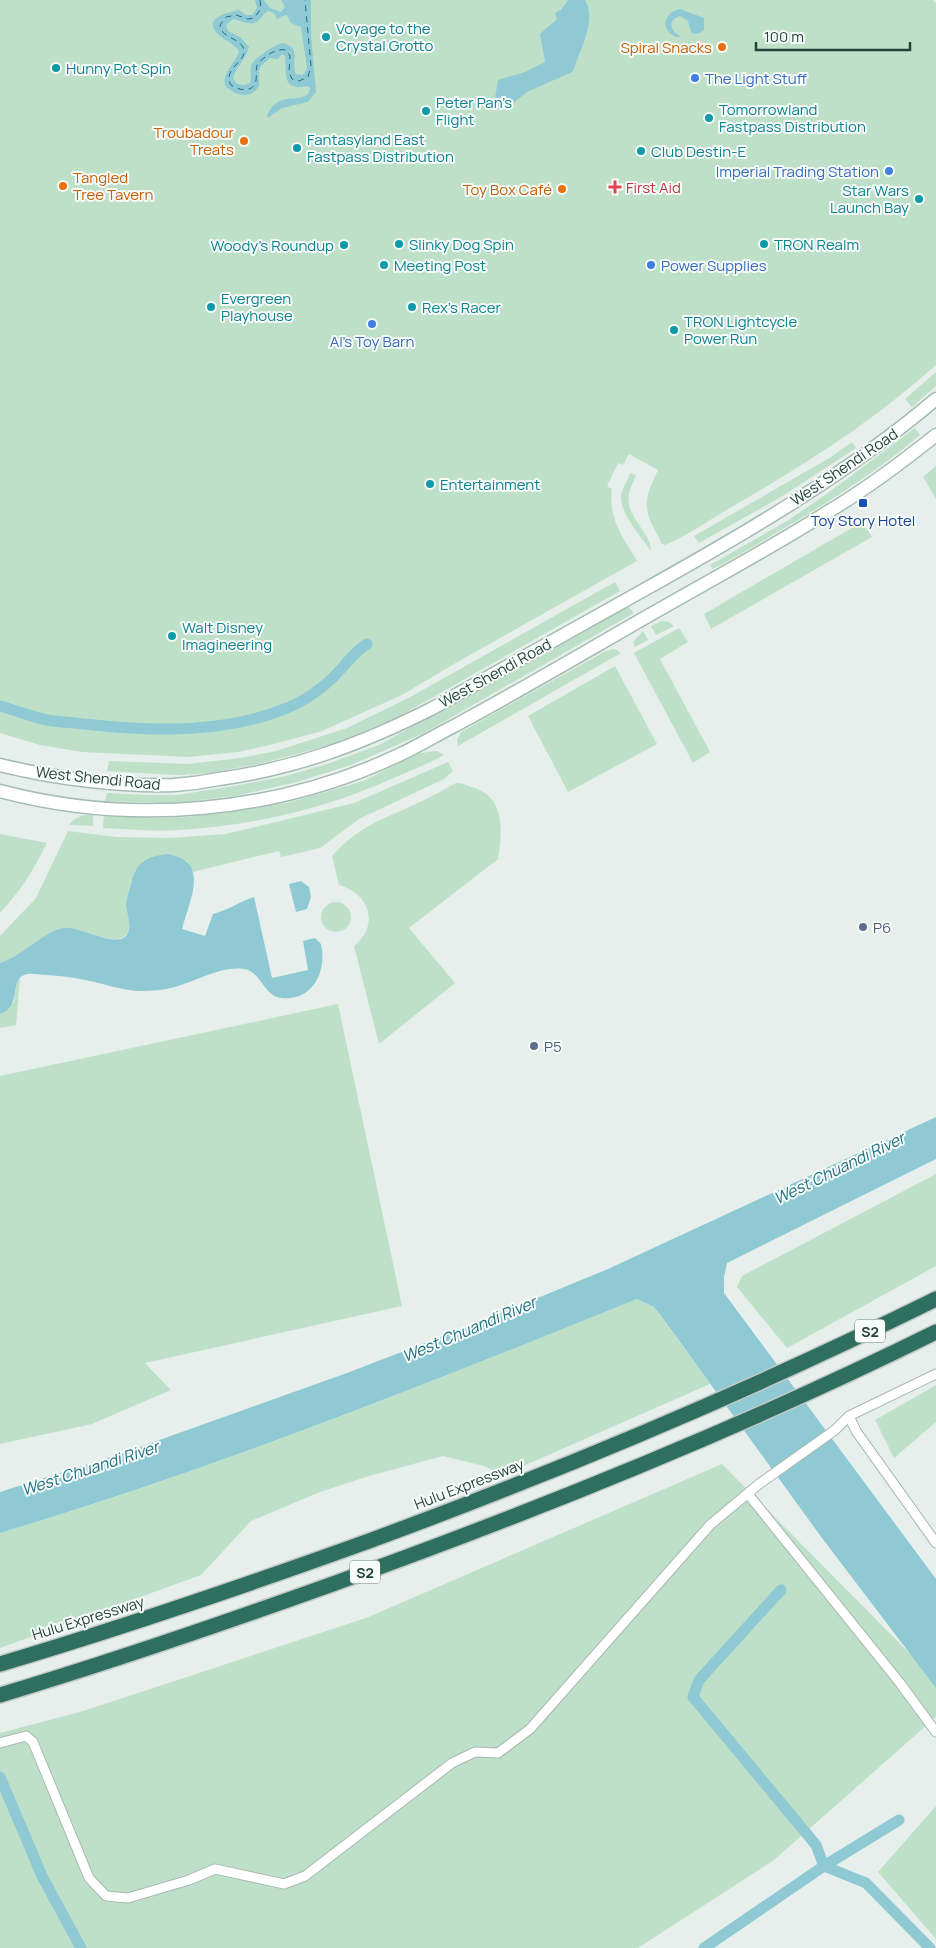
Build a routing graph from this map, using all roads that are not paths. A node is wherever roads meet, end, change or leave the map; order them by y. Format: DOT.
graph roads {
  1 [pos="936,399"];
  2 [pos="936,434"];
  3 [pos="0,765"];
  4 [pos="0,791"];
  5 [pos="936,1299"];
  6 [pos="936,1332"];
  7 [pos="936,1374"];
  8 [pos="849,1416"];
  9 [pos="748,1494"];
  10 [pos="936,1543"];
  11 [pos="0,1664"];
  12 [pos="1,1695"];
  13 [pos="936,1732"];
  14 [pos="0,1743"];
  1 -- 3 [label="street, West Shendi Road"];
  2 -- 4 [label="street, West Shendi Road"];
  5 -- 11 [label="highway, Hulu Expressway / S2"];
  6 -- 12 [label="highway, S2"];
  7 -- 8 [label="street"];
  8 -- 9 [label="street"];
  8 -- 10 [label="street"];
  9 -- 13 [label="street"];
  9 -- 14 [label="street"];
}
